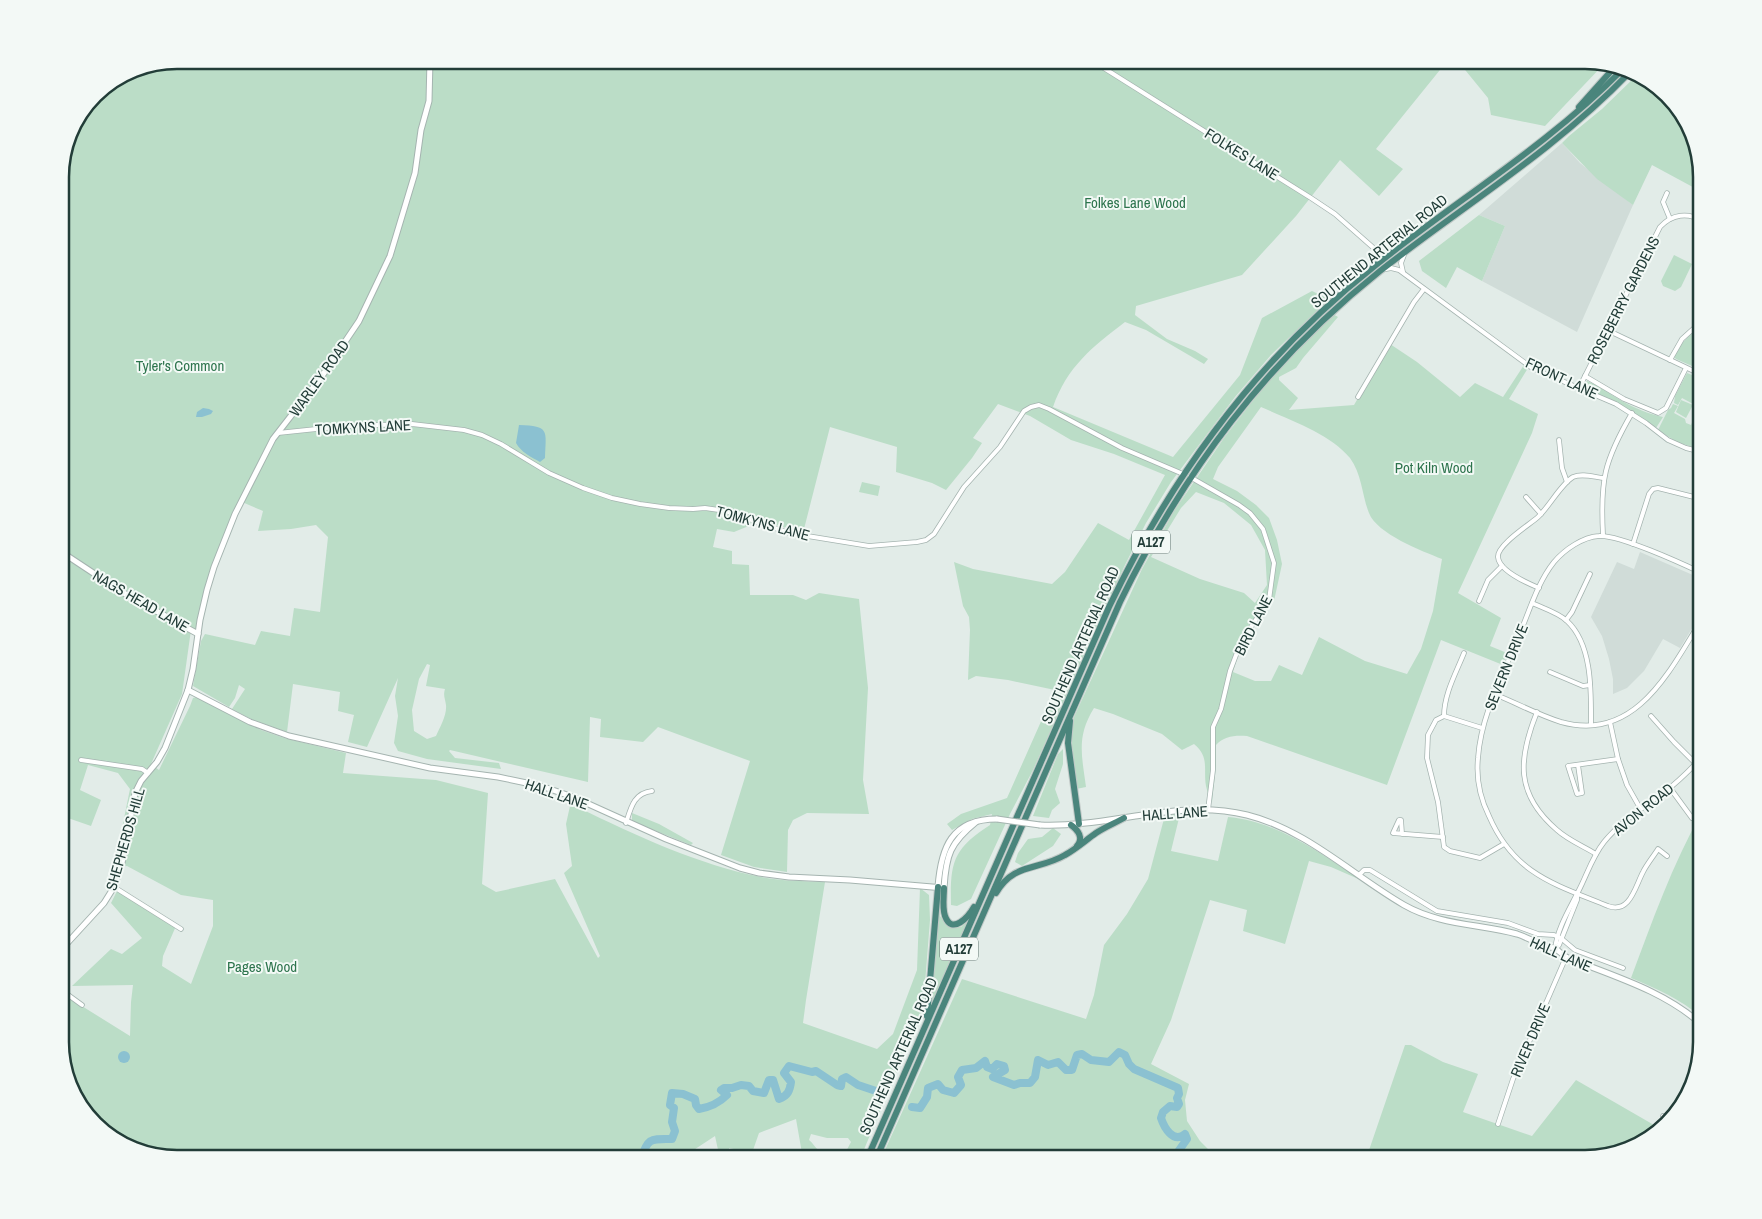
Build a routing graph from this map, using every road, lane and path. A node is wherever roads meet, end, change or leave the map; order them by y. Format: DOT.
graph roads {
  1 [pos="430,69"];
  2 [pos="1105,69"];
  3 [pos="1610,72"];
  4 [pos="1618,74"];
  5 [pos="1627,77"];
  6 [pos="1551,134"];
  7 [pos="1667,193"];
  8 [pos="1693,217"];
  9 [pos="1670,219"];
  10 [pos="1406,252"];
  11 [pos="1385,258"];
  12 [pos="1378,273"];
  13 [pos="1404,274"];
  14 [pos="1424,290"];
  15 [pos="1693,329"];
  16 [pos="1607,330"];
  17 [pos="1670,360"];
  18 [pos="1686,368"];
  19 [pos="1693,371"];
  20 [pos="1585,376"];
  21 [pos="1579,388"];
  22 [pos="1358,397"];
  23 [pos="1632,414"];
  24 [pos="278,432"];
  25 [pos="1559,440"];
  26 [pos="1693,450"];
  27 [pos="1183,474"];
  28 [pos="1190,477"];
  29 [pos="1603,478"];
  30 [pos="1568,482"];
  31 [pos="1526,497"];
  32 [pos="1693,497"];
  33 [pos="1541,514"];
  34 [pos="1603,536"];
  35 [pos="1633,544"];
  36 [pos="69,557"];
  37 [pos="1502,566"];
  38 [pos="1693,569"];
  39 [pos="1590,574"];
  40 [pos="1539,588"];
  41 [pos="1479,601"];
  42 [pos="1532,604"];
  43 [pos="1566,620"];
  44 [pos="198,634"];
  45 [pos="1693,634"];
  46 [pos="1464,653"];
  47 [pos="1550,672"];
  48 [pos="1590,686"];
  49 [pos="188,690"];
  50 [pos="1494,694"];
  51 [pos="1072,712"];
  52 [pos="1537,712"];
  53 [pos="1444,716"];
  54 [pos="1651,716"];
  55 [pos="1610,722"];
  56 [pos="1591,725"];
  57 [pos="1482,728"];
  58 [pos="1693,756"];
  59 [pos="1618,758"];
  60 [pos="81,760"];
  61 [pos="1578,765"];
  62 [pos="1693,767"];
  63 [pos="148,773"];
  64 [pos="1670,788"];
  65 [pos="652,791"];
  66 [pos="1640,808"];
  67 [pos="1208,810"];
  68 [pos="1124,818"];
  69 [pos="1692,818"];
  70 [pos="626,822"];
  71 [pos="976,822"];
  72 [pos="1080,824"];
  73 [pos="1070,825"];
  74 [pos="1402,834"];
  75 [pos="1443,837"];
  76 [pos="1504,844"];
  77 [pos="1074,849"];
  78 [pos="1596,854"];
  79 [pos="1667,856"];
  80 [pos="996,866"];
  81 [pos="939,875"];
  82 [pos="1359,875"];
  83 [pos="928,886"];
  84 [pos="114,887"];
  85 [pos="941,887"];
  86 [pos="1577,894"];
  87 [pos="984,912"];
  88 [pos="180,929"];
  89 [pos="1560,938"];
  90 [pos="69,941"];
  91 [pos="1556,949"];
  92 [pos="1566,957"];
  93 [pos="1623,968"];
  94 [pos="69,996"];
  95 [pos="82,1005"];
  96 [pos="1693,1017"];
  97 [pos="922,1032"];
  98 [pos="1498,1124"];
  99 [pos="870,1150"];
  100 [pos="880,1150"];
  1 -- 24 [label="street, WARLEY ROAD"];
  2 -- 11 [label="street, FOLKES LANE"];
  3 -- 6 [label="highway"];
  4 -- 6 [label="highway, SOUTHEND ARTERIAL ROAD / A127"];
  5 -- 10 [label="highway, SOUTHEND ARTERIAL ROAD / A127"];
  6 -- 11 [label="highway, SOUTHEND ARTERIAL ROAD / A127"];
  7 -- 9 [label="street"];
  8 -- 9 [label="street"];
  9 -- 16 [label="street, ROSEBERRY GARDENS"];
  10 -- 12 [label="highway, SOUTHEND ARTERIAL ROAD / A127"];
  10 -- 13 [label="street"];
  11 -- 27 [label="highway, SOUTHEND ARTERIAL ROAD / A127"];
  12 -- 13 [label="street"];
  12 -- 28 [label="highway, SOUTHEND ARTERIAL ROAD / A127"];
  13 -- 14 [label="street, FRONT LANE"];
  14 -- 21 [label="street, FRONT LANE"];
  14 -- 22 [label="street"];
  15 -- 17 [label="street"];
  16 -- 17 [label="street"];
  16 -- 20 [label="street, ROSEBERRY GARDENS"];
  17 -- 18 [label="street"];
  18 -- 19 [label="street"];
  18 -- 20 [label="street"];
  20 -- 21 [label="street, ROSEBERRY GARDENS"];
  21 -- 23 [label="street, FRONT LANE"];
  23 -- 26 [label="street, FRONT LANE"];
  23 -- 29 [label="street"];
  24 -- 27 [label="street, TOMKYNS LANE"];
  24 -- 44 [label="street, WARLEY ROAD"];
  25 -- 30 [label="street"];
  27 -- 80 [label="highway, SOUTHEND ARTERIAL ROAD / A127"];
  28 -- 51 [label="highway, SOUTHEND ARTERIAL ROAD / A127"];
  28 -- 67 [label="street, BIRD LANE"];
  29 -- 30 [label="street"];
  29 -- 34 [label="street"];
  30 -- 33 [label="street"];
  31 -- 33 [label="street"];
  32 -- 35 [label="street"];
  33 -- 37 [label="street"];
  34 -- 35 [label="street"];
  34 -- 40 [label="street, SEVERN DRIVE"];
  35 -- 38 [label="street"];
  36 -- 44 [label="street, NAGS HEAD LANE"];
  37 -- 40 [label="street"];
  37 -- 41 [label="street"];
  39 -- 43 [label="street"];
  40 -- 42 [label="street, SEVERN DRIVE"];
  42 -- 43 [label="street"];
  42 -- 50 [label="street, SEVERN DRIVE"];
  43 -- 48 [label="street"];
  44 -- 49 [label="street, WARLEY ROAD"];
  45 -- 55 [label="street"];
  46 -- 53 [label="street"];
  47 -- 48 [label="street"];
  48 -- 56 [label="street"];
  49 -- 63 [label="street, SHEPHERDS HILL"];
  49 -- 70 [label="street, HALL LANE"];
  50 -- 52 [label="street"];
  50 -- 57 [label="street, SEVERN DRIVE"];
  51 -- 72 [label="highway, A127"];
  51 -- 87 [label="highway, SOUTHEND ARTERIAL ROAD / A127"];
  52 -- 56 [label="street"];
  52 -- 78 [label="street"];
  53 -- 57 [label="street"];
  53 -- 75 [label="street"];
  54 -- 58 [label="street"];
  55 -- 56 [label="street"];
  55 -- 59 [label="street"];
  57 -- 76 [label="street, SEVERN DRIVE"];
  59 -- 61 [label="street"];
  59 -- 66 [label="street"];
  60 -- 63 [label="street"];
  61 -- 61 [label="street"];
  62 -- 64 [label="street, AVON ROAD"];
  63 -- 84 [label="street, SHEPHERDS HILL"];
  64 -- 66 [label="street, AVON ROAD"];
  64 -- 69 [label="street"];
  65 -- 70 [label="street"];
  66 -- 78 [label="street, AVON ROAD"];
  67 -- 68 [label="street, HALL LANE"];
  67 -- 82 [label="street, HALL LANE"];
  68 -- 72 [label="street, HALL LANE"];
  68 -- 77 [label="highway, A127"];
  70 -- 83 [label="street, HALL LANE"];
  71 -- 73 [label="street, HALL LANE, bridge"];
  71 -- 81 [label="street, HALL LANE"];
  71 -- 85 [label="street"];
  72 -- 73 [label="street, HALL LANE"];
  73 -- 77 [label="highway"];
  74 -- 75 [label="street"];
  75 -- 76 [label="street"];
  76 -- 86 [label="street, SEVERN DRIVE"];
  77 -- 87 [label="highway, A127"];
  78 -- 86 [label="street, AVON ROAD"];
  79 -- 86 [label="street, SEVERN DRIVE"];
  80 -- 85 [label="highway"];
  80 -- 97 [label="highway, SOUTHEND ARTERIAL ROAD / A127"];
  81 -- 83 [label="street"];
  81 -- 85 [label="street, HALL LANE"];
  82 -- 89 [label="street, HALL LANE"];
  82 -- 91 [label="street, HALL LANE"];
  83 -- 85 [label="street, HALL LANE"];
  84 -- 88 [label="street"];
  84 -- 90 [label="street, SHEPHERDS HILL"];
  85 -- 97 [label="highway"];
  86 -- 89 [label="street, AVON ROAD"];
  87 -- 100 [label="highway, SOUTHEND ARTERIAL ROAD / A127"];
  89 -- 91 [label="street, AVON ROAD"];
  89 -- 93 [label="street, HALL LANE"];
  91 -- 92 [label="street, HALL LANE"];
  92 -- 96 [label="street, HALL LANE"];
  92 -- 98 [label="street, RIVER DRIVE"];
  94 -- 95 [label="street"];
  97 -- 99 [label="highway, SOUTHEND ARTERIAL ROAD / A127"];
}
